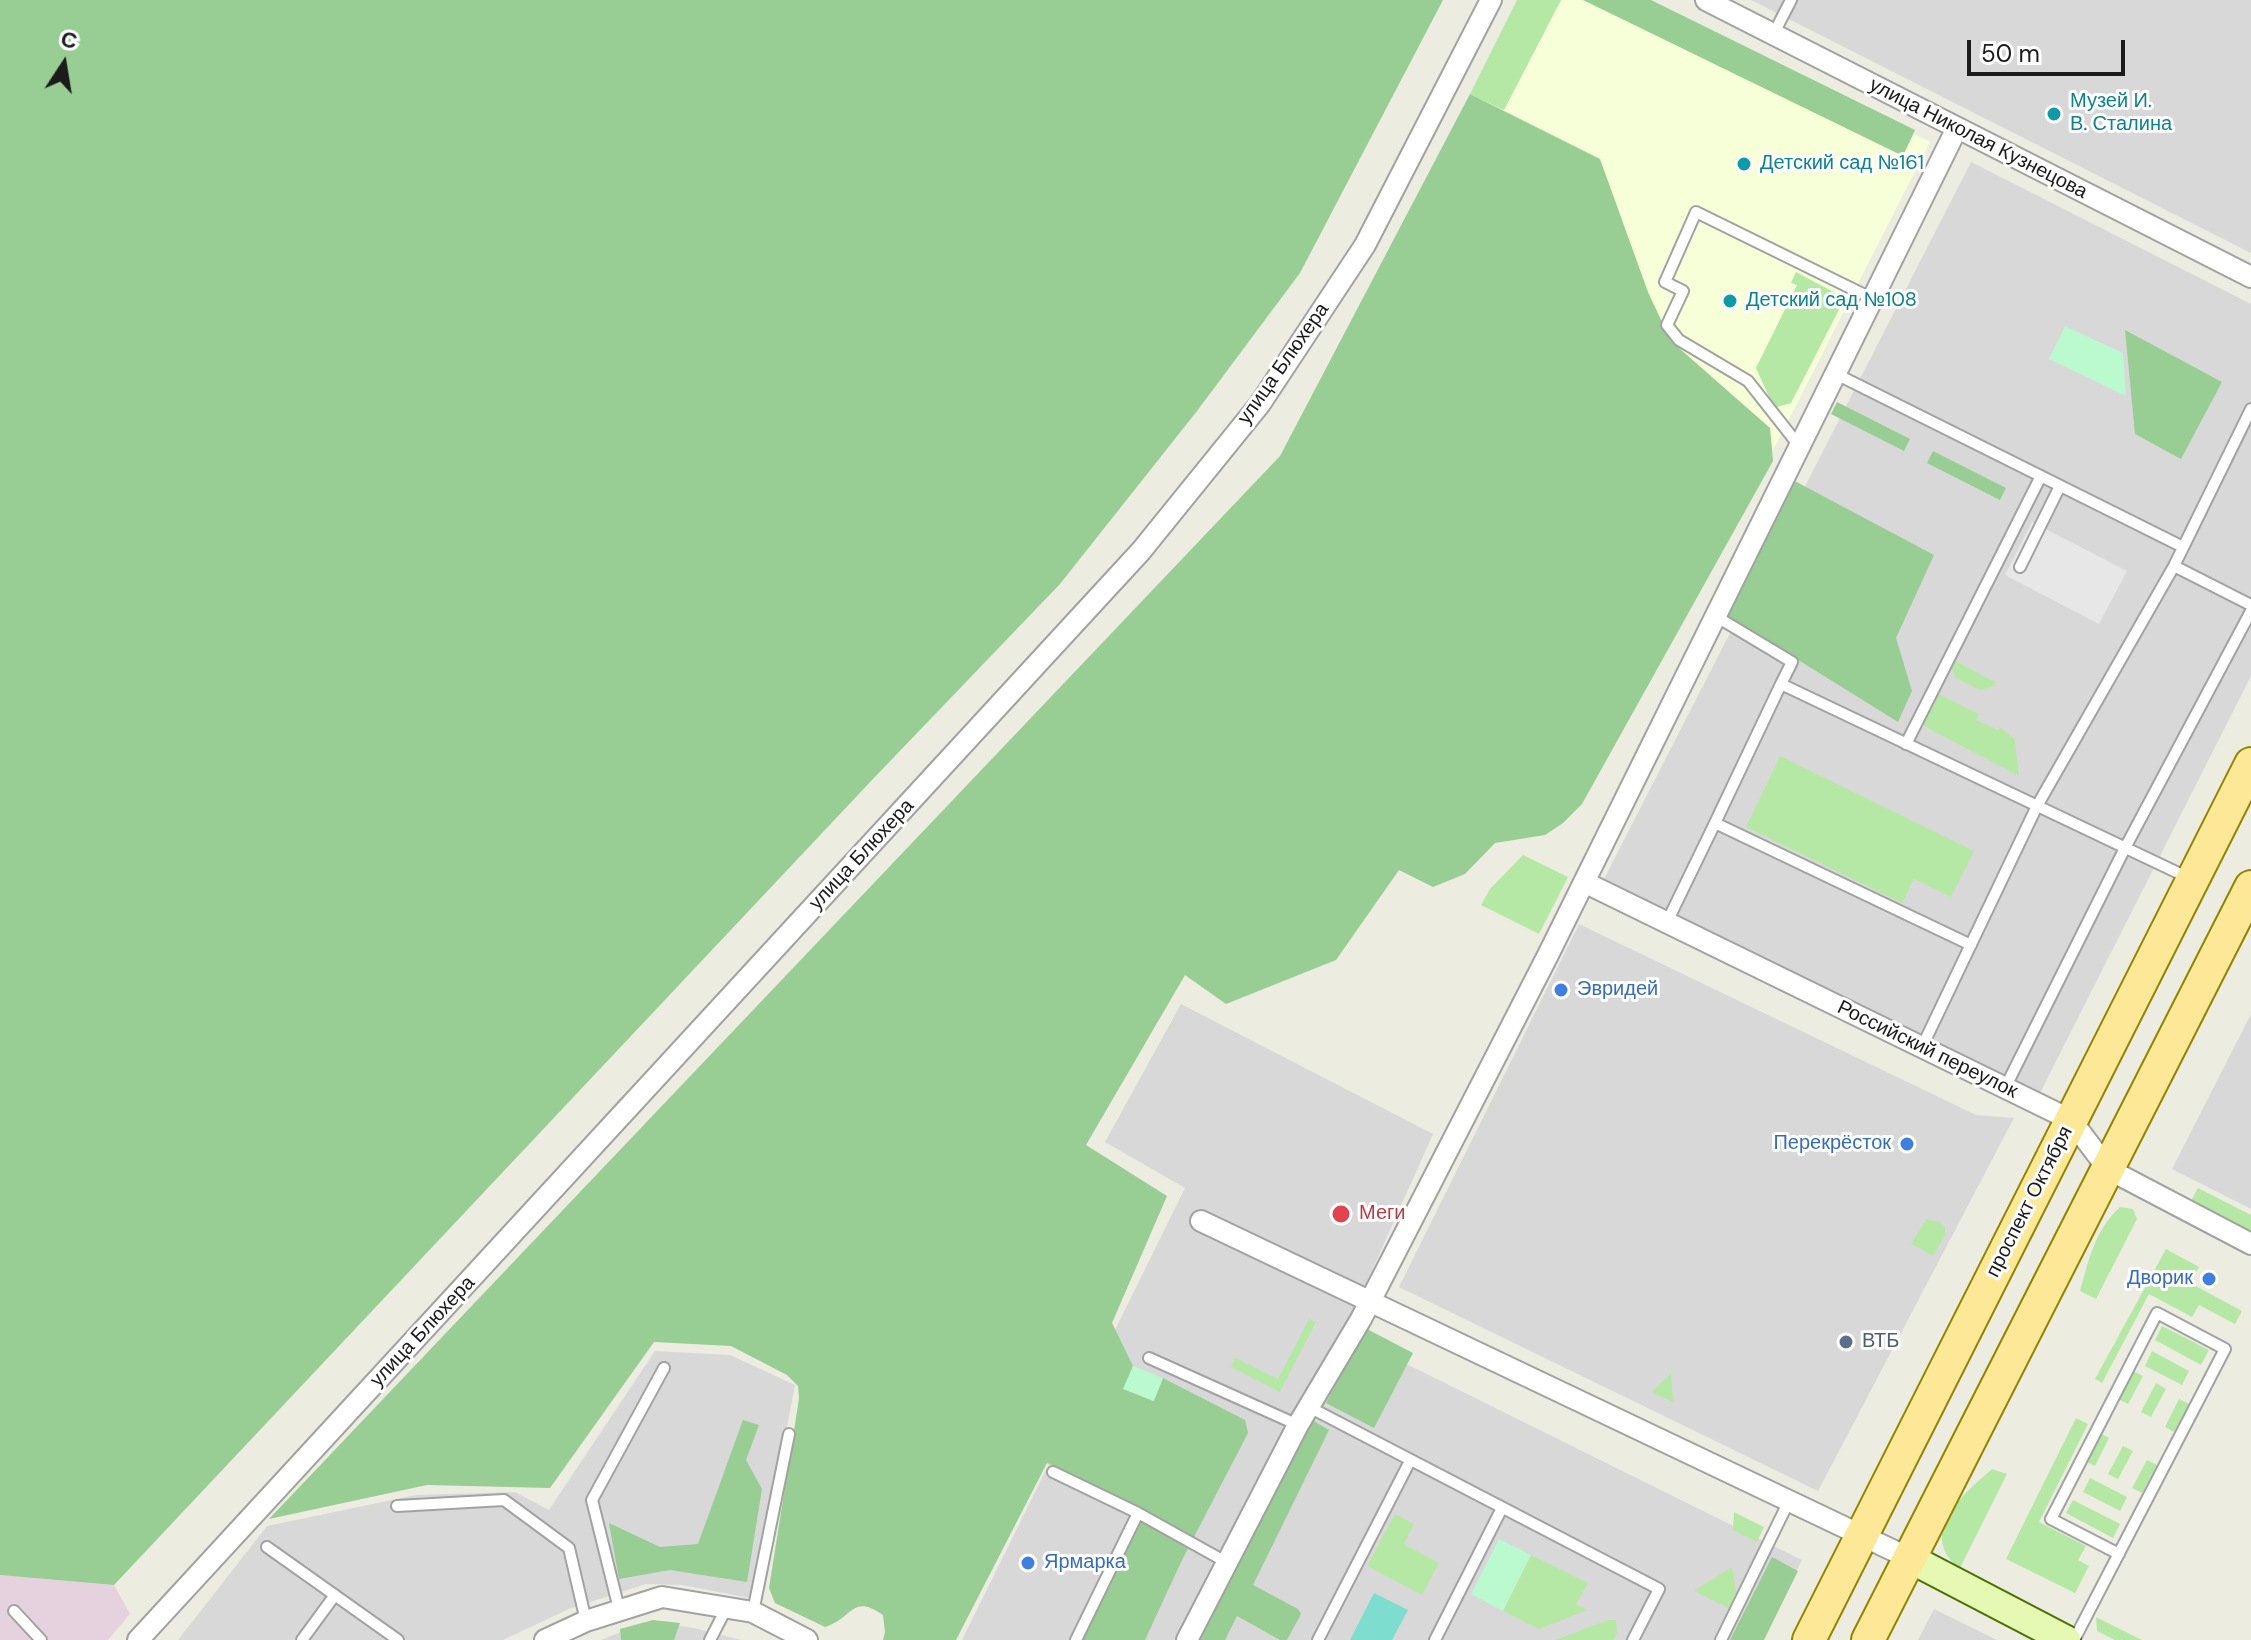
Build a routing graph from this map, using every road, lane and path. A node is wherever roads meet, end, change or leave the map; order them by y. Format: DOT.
graph roads {
  1 [pos="1491,0"];
  2 [pos="1706,0"];
  3 [pos="1791,0"];
  4 [pos="1773,35"];
  5 [pos="1957,128"];
  6 [pos="2251,277"];
  7 [pos="1873,299"];
  8 [pos="1836,374"];
  9 [pos="2251,409"];
  10 [pos="1800,447"];
  11 [pos="2041,476"];
  12 [pos="2060,486"];
  13 [pos="2183,547"];
  14 [pos="2174,566"];
  15 [pos="2020,567"];
  16 [pos="2251,608"];
  17 [pos="1717,617"];
  18 [pos="1781,684"];
  19 [pos="1906,744"];
  20 [pos="2251,764"];
  21 [pos="2037,806"];
  22 [pos="1715,823"];
  23 [pos="2125,848"];
  24 [pos="2192,880"];
  25 [pos="1584,882"];
  26 [pos="2248,902"];
  27 [pos="1667,922"];
  28 [pos="1971,945"];
  29 [pos="1922,1047"];
  30 [pos="2005,1088"];
  31 [pos="2071,1120"];
  32 [pos="2108,1169"];
  33 [pos="1201,1221"];
  34 [pos="2251,1244"];
  35 [pos="1370,1302"];
  36 [pos="1149,1358"];
  37 [pos="664,1368"];
  38 [pos="1309,1407"];
  39 [pos="1298,1425"];
  40 [pos="789,1434"];
  41 [pos="1410,1461"];
  42 [pos="1053,1472"];
  43 [pos="1789,1501"];
  44 [pos="397,1506"];
  45 [pos="1502,1508"];
  46 [pos="1138,1513"];
  47 [pos="1861,1535"];
  48 [pos="267,1547"];
  49 [pos="2119,1554"];
  50 [pos="1909,1558"];
  51 [pos="1226,1562"];
  52 [pos="335,1595"];
  53 [pos="727,1607"];
  54 [pos="619,1609"];
  55 [pos="14,1611"];
  56 [pos="753,1612"];
  57 [pos="586,1621"];
  58 [pos="41,1640"];
  59 [pos="138,1640"];
  60 [pos="302,1640"];
  61 [pos="398,1640"];
  62 [pos="545,1640"];
  63 [pos="710,1640"];
  64 [pos="807,1640"];
  65 [pos="1076,1640"];
  66 [pos="1187,1640"];
  67 [pos="1318,1640"];
  68 [pos="1435,1640"];
  69 [pos="1633,1640"];
  70 [pos="1721,1640"];
  71 [pos="1809,1640"];
  72 [pos="1868,1640"];
  73 [pos="2066,1640"];
  74 [pos="2074,1640"];
  1 -- 59 [label="street, улица Блюхера"];
  2 -- 4 [label="street, улица Николая Кузнецова"];
  3 -- 4 [label="lane"];
  4 -- 5 [label="street, улица Николая Кузнецова"];
  5 -- 6 [label="street, улица Николая Кузнецова"];
  5 -- 7 [label="street"];
  7 -- 8 [label="street"];
  7 -- 10 [label="lane"];
  8 -- 10 [label="street"];
  8 -- 11 [label="lane"];
  9 -- 13 [label="lane"];
  10 -- 17 [label="street"];
  11 -- 12 [label="lane"];
  11 -- 19 [label="lane"];
  12 -- 13 [label="lane"];
  12 -- 15 [label="lane"];
  13 -- 14 [label="lane"];
  14 -- 16 [label="lane"];
  14 -- 21 [label="lane"];
  16 -- 23 [label="lane"];
  17 -- 18 [label="lane"];
  17 -- 25 [label="street"];
  18 -- 19 [label="lane"];
  18 -- 22 [label="lane"];
  19 -- 21 [label="lane"];
  20 -- 24 [label="main road, проспект Октября"];
  21 -- 23 [label="lane"];
  21 -- 28 [label="lane"];
  22 -- 27 [label="lane"];
  22 -- 28 [label="lane"];
  23 -- 24 [label="lane"];
  23 -- 30 [label="lane"];
  24 -- 31 [label="main road, проспект Октября"];
  25 -- 27 [label="street, Российский переулок"];
  25 -- 35 [label="street"];
  26 -- 32 [label="main road"];
  27 -- 29 [label="street, Российский переулок"];
  28 -- 29 [label="lane"];
  29 -- 30 [label="street, Российский переулок"];
  30 -- 31 [label="street, Российский переулок"];
  31 -- 32 [label="street, Российский переулок"];
  31 -- 47 [label="main road, проспект Октября"];
  32 -- 34 [label="street, Российский переулок"];
  32 -- 50 [label="main road"];
  33 -- 35 [label="street"];
  35 -- 38 [label="street"];
  35 -- 43 [label="street"];
  36 -- 39 [label="lane"];
  37 -- 54 [label="lane"];
  38 -- 39 [label="street"];
  38 -- 41 [label="lane"];
  39 -- 51 [label="street"];
  40 -- 56 [label="lane"];
  41 -- 45 [label="lane"];
  41 -- 67 [label="lane"];
  42 -- 46 [label="lane"];
  43 -- 47 [label="street"];
  43 -- 70 [label="lane"];
  44 -- 57 [label="lane"];
  45 -- 68 [label="lane"];
  45 -- 69 [label="lane"];
  46 -- 51 [label="lane"];
  46 -- 65 [label="lane"];
  47 -- 50 [label="street"];
  47 -- 71 [label="main road, проспект Октября"];
  48 -- 52 [label="lane"];
  49 -- 49 [label="lane"];
  49 -- 74 [label="lane"];
  50 -- 72 [label="main road"];
  50 -- 73 [label="main road"];
  51 -- 66 [label="street"];
  52 -- 60 [label="lane"];
  52 -- 61 [label="lane"];
  53 -- 54 [label="street"];
  53 -- 56 [label="street"];
  53 -- 63 [label="lane"];
  54 -- 57 [label="street"];
  55 -- 58 [label="lane"];
  56 -- 64 [label="street"];
  57 -- 62 [label="street"];
}
